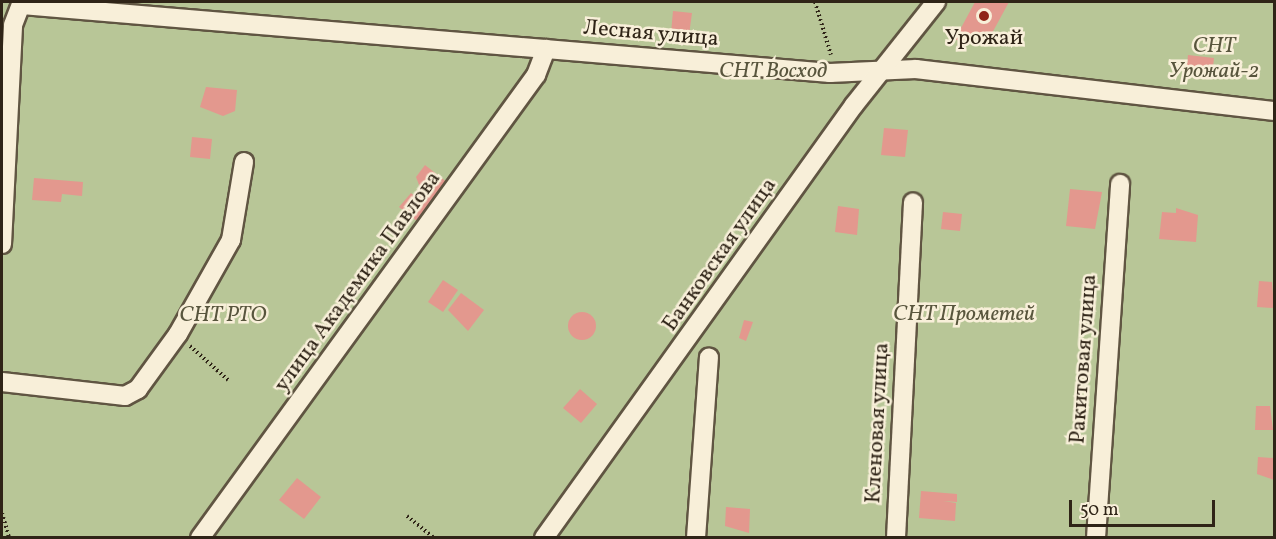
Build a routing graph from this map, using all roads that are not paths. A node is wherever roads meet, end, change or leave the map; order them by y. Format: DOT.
graph roads {
  1 [pos="936,2"];
  2 [pos="22,3"];
  3 [pos="546,49"];
  4 [pos="879,74"];
  5 [pos="1275,111"];
  6 [pos="244,162"];
  7 [pos="1120,184"];
  8 [pos="913,202"];
  9 [pos="2,244"];
  10 [pos="709,357"];
  11 [pos="2,382"];
  12 [pos="551,534"];
  13 [pos="200,537"];
  14 [pos="696,537"];
  15 [pos="896,537"];
  16 [pos="1096,537"];
  1 -- 4 [label="street, Банковская улица"];
  2 -- 3 [label="street, Лесная улица"];
  2 -- 9 [label="street"];
  3 -- 4 [label="street, Лесная улица"];
  3 -- 13 [label="street, улица Академика Павлова"];
  4 -- 5 [label="street, Лесная улица"];
  4 -- 12 [label="street, Банковская улица"];
  6 -- 11 [label="street"];
  7 -- 16 [label="street, Ракитовая улица"];
  8 -- 15 [label="street, Кленовая улица"];
  10 -- 14 [label="street"];
}
